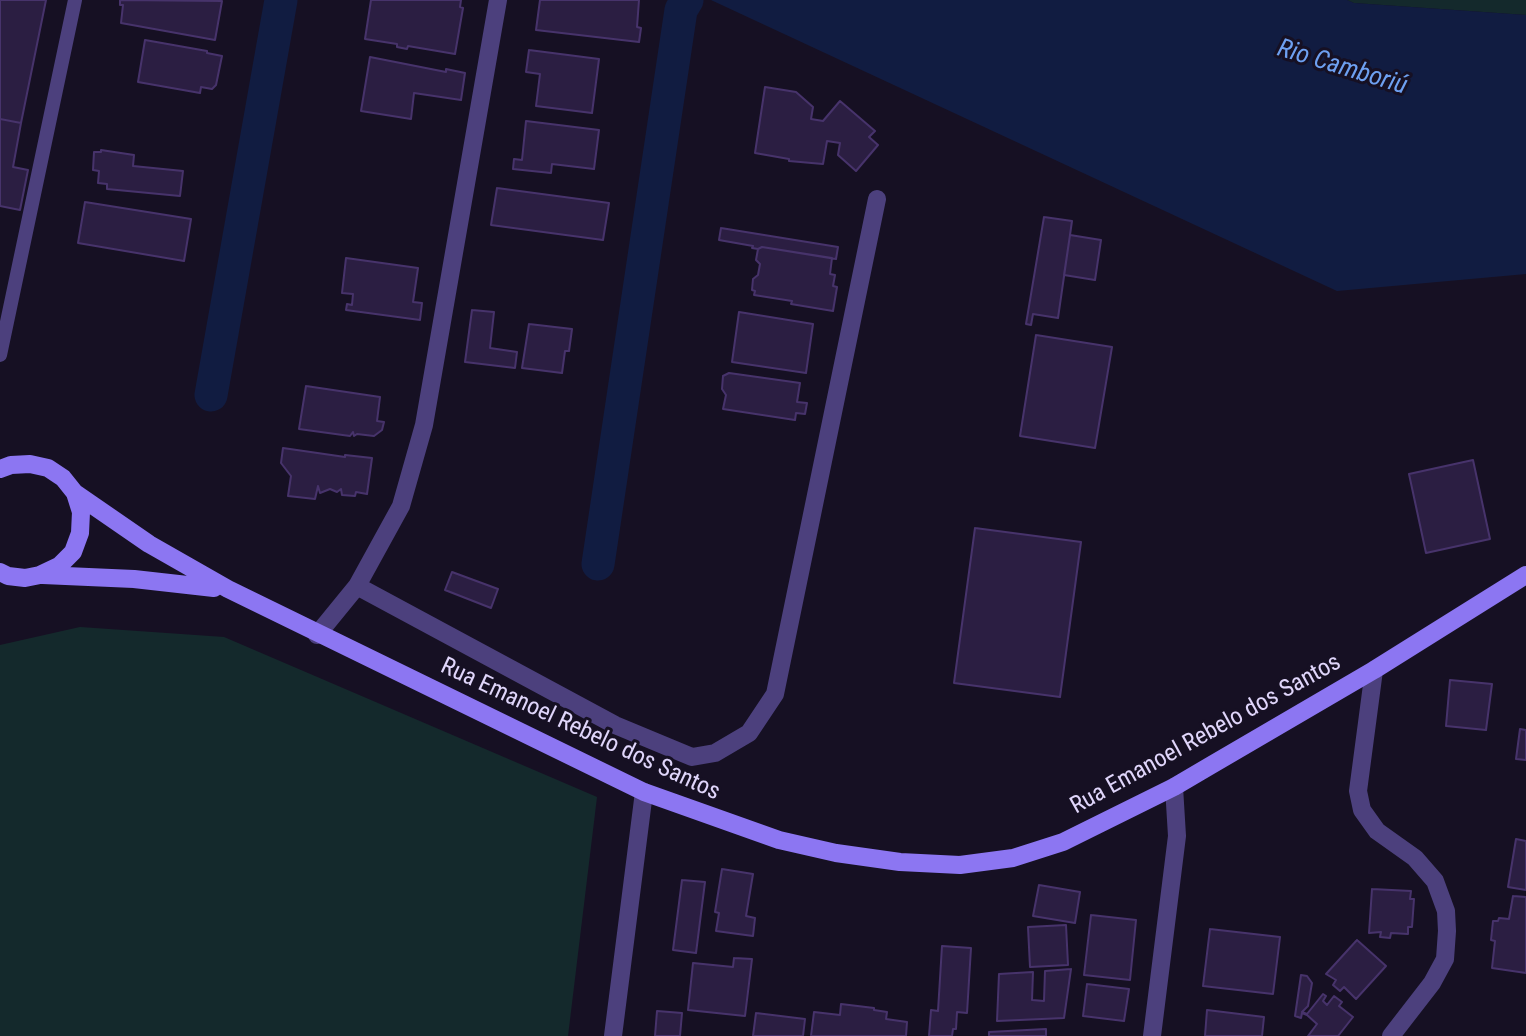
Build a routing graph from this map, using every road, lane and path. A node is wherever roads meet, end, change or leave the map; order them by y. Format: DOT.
graph roads {
  1 [pos="75,0"];
  2 [pos="498,0"];
  3 [pos="877,199"];
  4 [pos="0,355"];
  5 [pos="4,465"];
  6 [pos="75,493"];
  7 [pos="0,572"];
  8 [pos="1526,575"];
  9 [pos="33,577"];
  10 [pos="357,586"];
  11 [pos="0,588"];
  12 [pos="228,589"];
  13 [pos="317,635"];
  14 [pos="1374,670"];
  15 [pos="1174,787"];
  16 [pos="644,792"];
  17 [pos="613,1036"];
  18 [pos="1152,1036"];
  19 [pos="1391,1036"];
  1 -- 4 [label="lane"];
  2 -- 10 [label="street"];
  3 -- 10 [label="street"];
  5 -- 6 [label="main road, Rua Emanoel Rebelo dos Santos"];
  6 -- 9 [label="main road"];
  6 -- 12 [label="main road, Rua Emanoel Rebelo dos Santos"];
  7 -- 9 [label="main road"];
  8 -- 14 [label="main road, Rua Emanoel Rebelo dos Santos"];
  9 -- 11 [label="main road"];
  9 -- 12 [label="main road, Rua Emanoel Rebelo dos Santos"];
  10 -- 13 [label="street"];
  12 -- 13 [label="main road, Rua Emanoel Rebelo dos Santos"];
  13 -- 16 [label="main road, Rua Emanoel Rebelo dos Santos"];
  14 -- 15 [label="main road, Rua Emanoel Rebelo dos Santos"];
  14 -- 19 [label="street"];
  15 -- 16 [label="main road, Rua Emanoel Rebelo dos Santos"];
  15 -- 18 [label="street"];
  16 -- 17 [label="street"];
}
